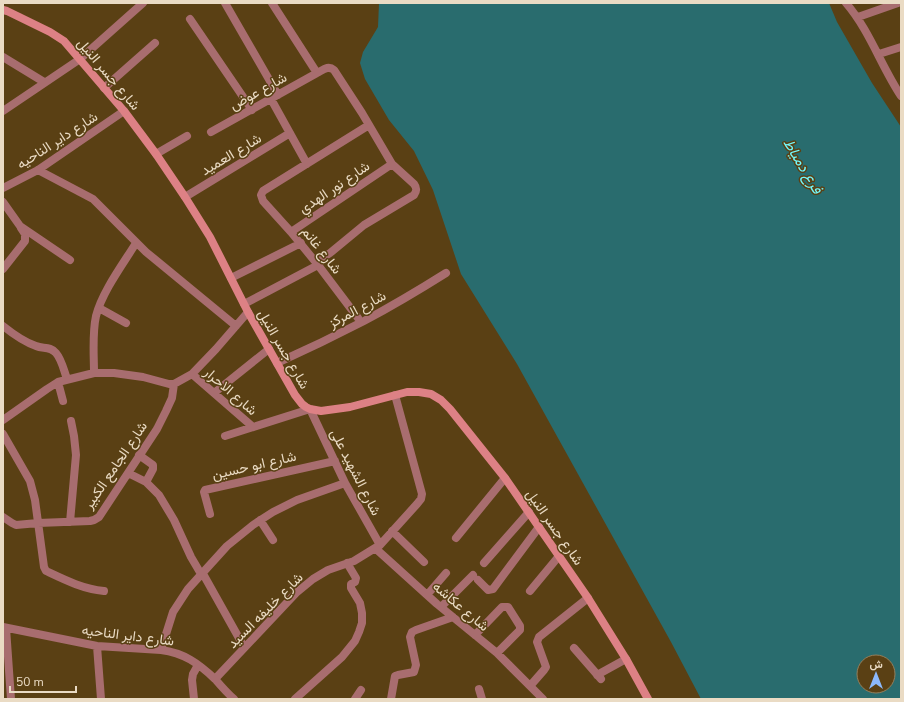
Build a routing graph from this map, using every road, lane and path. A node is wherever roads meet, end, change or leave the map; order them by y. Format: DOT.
graph roads {
  1 [pos="143,3"];
  2 [pos="225,3"];
  3 [pos="272,3"];
  4 [pos="846,3"];
  5 [pos="898,3"];
  6 [pos="3,10"];
  7 [pos="858,17"];
  8 [pos="190,19"];
  9 [pos="155,43"];
  10 [pos="901,47"];
  11 [pos="879,54"];
  12 [pos="3,57"];
  13 [pos="80,59"];
  14 [pos="317,73"];
  15 [pos="44,82"];
  16 [pos="897,82"];
  17 [pos="104,88"];
  18 [pos="901,96"];
  19 [pos="275,97"];
  20 [pos="252,110"];
  21 [pos="3,111"];
  22 [pos="124,111"];
  23 [pos="369,125"];
  24 [pos="211,132"];
  25 [pos="290,133"];
  26 [pos="187,136"];
  27 [pos="156,154"];
  28 [pos="307,164"];
  29 [pos="392,164"];
  30 [pos="38,170"];
  31 [pos="3,188"];
  32 [pos="185,197"];
  33 [pos="3,202"];
  34 [pos="20,226"];
  35 [pos="291,232"];
  36 [pos="136,243"];
  37 [pos="301,244"];
  38 [pos="70,260"];
  39 [pos="318,265"];
  40 [pos="3,269"];
  41 [pos="446,273"];
  42 [pos="231,278"];
  43 [pos="244,304"];
  44 [pos="99,308"];
  45 [pos="248,312"];
  46 [pos="358,318"];
  47 [pos="126,323"];
  48 [pos="3,326"];
  49 [pos="236,326"];
  50 [pos="269,349"];
  51 [pos="277,363"];
  52 [pos="94,373"];
  53 [pos="192,374"];
  54 [pos="67,379"];
  55 [pos="58,382"];
  56 [pos="174,384"];
  57 [pos="214,393"];
  58 [pos="396,395"];
  59 [pos="63,401"];
  60 [pos="310,409"];
  61 [pos="3,420"];
  62 [pos="71,421"];
  63 [pos="253,427"];
  64 [pos="3,434"];
  65 [pos="225,436"];
  66 [pos="139,455"];
  67 [pos="335,461"];
  68 [pos="128,473"];
  69 [pos="505,478"];
  70 [pos="146,482"];
  71 [pos="346,483"];
  72 [pos="529,512"];
  73 [pos="210,514"];
  74 [pos="3,517"];
  75 [pos="260,520"];
  76 [pos="70,522"];
  77 [pos="38,523"];
  78 [pos="539,527"];
  79 [pos="392,531"];
  80 [pos="456,538"];
  81 [pos="273,540"];
  82 [pos="377,547"];
  83 [pos="559,556"];
  84 [pos="424,562"];
  85 [pos="347,563"];
  86 [pos="484,563"];
  87 [pos="202,573"];
  88 [pos="446,573"];
  89 [pos="104,591"];
  90 [pos="530,592"];
  91 [pos="427,596"];
  92 [pos="588,598"];
  93 [pos="441,607"];
  94 [pos="453,617"];
  95 [pos="4,628"];
  96 [pos="475,635"];
  97 [pos="96,646"];
  98 [pos="244,647"];
  99 [pos="574,648"];
  100 [pos="161,650"];
  101 [pos="497,654"];
  102 [pos="626,659"];
  103 [pos="198,665"];
  104 [pos="512,668"];
  105 [pos="504,673"];
  106 [pos="214,679"];
  107 [pos="6,682"];
  108 [pos="530,686"];
  109 [pos="479,689"];
  110 [pos="361,690"];
  111 [pos="11,699"];
  112 [pos="100,699"];
  113 [pos="194,699"];
  114 [pos="234,699"];
  115 [pos="295,699"];
  116 [pos="355,699"];
  117 [pos="391,699"];
  118 [pos="482,699"];
  119 [pos="543,699"];
  120 [pos="648,699"];
  1 -- 13 [label="street"];
  2 -- 19 [label="street"];
  3 -- 14 [label="street"];
  4 -- 7 [label="street"];
  5 -- 7 [label="street"];
  6 -- 13 [label="street, شارع جسر النيل"];
  7 -- 11 [label="street"];
  8 -- 20 [label="street"];
  9 -- 17 [label="street"];
  10 -- 11 [label="street"];
  11 -- 16 [label="street"];
  12 -- 15 [label="street"];
  13 -- 15 [label="street"];
  13 -- 17 [label="street, شارع جسر النيل"];
  14 -- 19 [label="street, شارع عوض"];
  14 -- 23 [label="street"];
  15 -- 21 [label="street"];
  16 -- 18 [label="street"];
  17 -- 22 [label="street, شارع جسر النيل"];
  19 -- 20 [label="street, شارع عوض"];
  19 -- 25 [label="street"];
  20 -- 24 [label="street, شارع عوض"];
  22 -- 27 [label="street, شارع جسر النيل"];
  22 -- 30 [label="street, شارع داير الناحيه"];
  23 -- 28 [label="street"];
  23 -- 29 [label="street"];
  25 -- 28 [label="street"];
  25 -- 32 [label="street, شارع العميد"];
  26 -- 27 [label="street"];
  27 -- 32 [label="street, شارع جسر النيل"];
  28 -- 35 [label="street, شارع غانم"];
  29 -- 35 [label="street, شارع نور الهدي"];
  29 -- 39 [label="street"];
  30 -- 31 [label="street, شارع داير الناحيه"];
  30 -- 36 [label="street"];
  32 -- 42 [label="street, شارع جسر النيل"];
  33 -- 34 [label="street"];
  34 -- 38 [label="street"];
  34 -- 40 [label="street"];
  35 -- 37 [label="street, شارع غانم"];
  36 -- 44 [label="street"];
  36 -- 49 [label="street"];
  37 -- 39 [label="street, شارع غانم"];
  37 -- 42 [label="street"];
  39 -- 43 [label="street"];
  39 -- 46 [label="street, شارع غانم"];
  41 -- 51 [label="street, شارع المركز"];
  42 -- 43 [label="street, شارع جسر النيل"];
  43 -- 45 [label="street, شارع جسر النيل"];
  44 -- 47 [label="street"];
  44 -- 52 [label="street"];
  45 -- 49 [label="street"];
  45 -- 50 [label="street, شارع جسر النيل"];
  48 -- 54 [label="street"];
  49 -- 53 [label="street"];
  50 -- 51 [label="street, شارع جسر النيل"];
  50 -- 57 [label="street"];
  51 -- 60 [label="street, شارع جسر النيل"];
  52 -- 54 [label="street"];
  52 -- 56 [label="street"];
  53 -- 56 [label="street"];
  53 -- 57 [label="street, شارع الاحرار"];
  54 -- 55 [label="street"];
  55 -- 59 [label="street"];
  55 -- 61 [label="street"];
  56 -- 66 [label="street, شارع الجامع الكبير"];
  57 -- 63 [label="street, شارع الاحرار"];
  58 -- 60 [label="street, شارع جسر النيل"];
  58 -- 69 [label="street, شارع جسر النيل"];
  58 -- 79 [label="street, شارع خليفه السيد"];
  60 -- 63 [label="street"];
  60 -- 67 [label="street, شارع الشهيد على"];
  62 -- 76 [label="street"];
  63 -- 65 [label="street"];
  64 -- 77 [label="street"];
  66 -- 68 [label="street, شارع الجامع الكبير"];
  66 -- 70 [label="street"];
  67 -- 71 [label="street, شارع الشهيد على"];
  67 -- 73 [label="street, شارع ابو حسين"];
  68 -- 70 [label="street"];
  68 -- 76 [label="street, شارع الجامع الكبير"];
  69 -- 72 [label="street, شارع جسر النيل"];
  69 -- 80 [label="street"];
  70 -- 87 [label="street"];
  71 -- 75 [label="street"];
  71 -- 82 [label="street, شارع الشهيد على"];
  72 -- 78 [label="street, شارع جسر النيل"];
  72 -- 86 [label="street"];
  74 -- 77 [label="street, شارع الجامع الكبير"];
  75 -- 81 [label="street"];
  75 -- 87 [label="street"];
  76 -- 77 [label="street, شارع الجامع الكبير"];
  77 -- 89 [label="street"];
  78 -- 83 [label="street, شارع جسر النيل"];
  78 -- 93 [label="street"];
  79 -- 82 [label="street, شارع خليفه السيد"];
  79 -- 84 [label="street"];
  82 -- 85 [label="street, شارع خليفه السيد"];
  82 -- 91 [label="street, شارع عكاشه"];
  83 -- 90 [label="street"];
  83 -- 92 [label="street, شارع جسر النيل"];
  85 -- 98 [label="street, شارع خليفه السيد"];
  85 -- 115 [label="street"];
  87 -- 98 [label="street"];
  87 -- 100 [label="street"];
  88 -- 91 [label="street"];
  91 -- 93 [label="street, شارع عكاشه"];
  92 -- 102 [label="street, شارع جسر النيل"];
  92 -- 108 [label="street"];
  93 -- 94 [label="street, شارع عكاشه"];
  94 -- 96 [label="street, شارع عكاشه"];
  94 -- 117 [label="street"];
  95 -- 97 [label="street, شارع داير الناحيه"];
  95 -- 107 [label="street"];
  96 -- 101 [label="street, شارع عكاشه"];
  96 -- 101 [label="street"];
  97 -- 100 [label="street, شارع داير الناحيه"];
  97 -- 112 [label="street"];
  98 -- 106 [label="street, شارع خليفه السيد"];
  99 -- 102 [label="street"];
  100 -- 103 [label="street, شارع داير الناحيه"];
  101 -- 104 [label="street, شارع عكاشه"];
  102 -- 120 [label="street, شارع جسر النيل"];
  103 -- 106 [label="street, شارع داير الناحيه"];
  103 -- 113 [label="street"];
  104 -- 105 [label="street"];
  104 -- 108 [label="street, شارع عكاشه"];
  106 -- 114 [label="street, شارع داير الناحيه"];
  107 -- 111 [label="street"];
  108 -- 119 [label="street, شارع عكاشه"];
  109 -- 118 [label="street"];
  110 -- 116 [label="street"];
}
